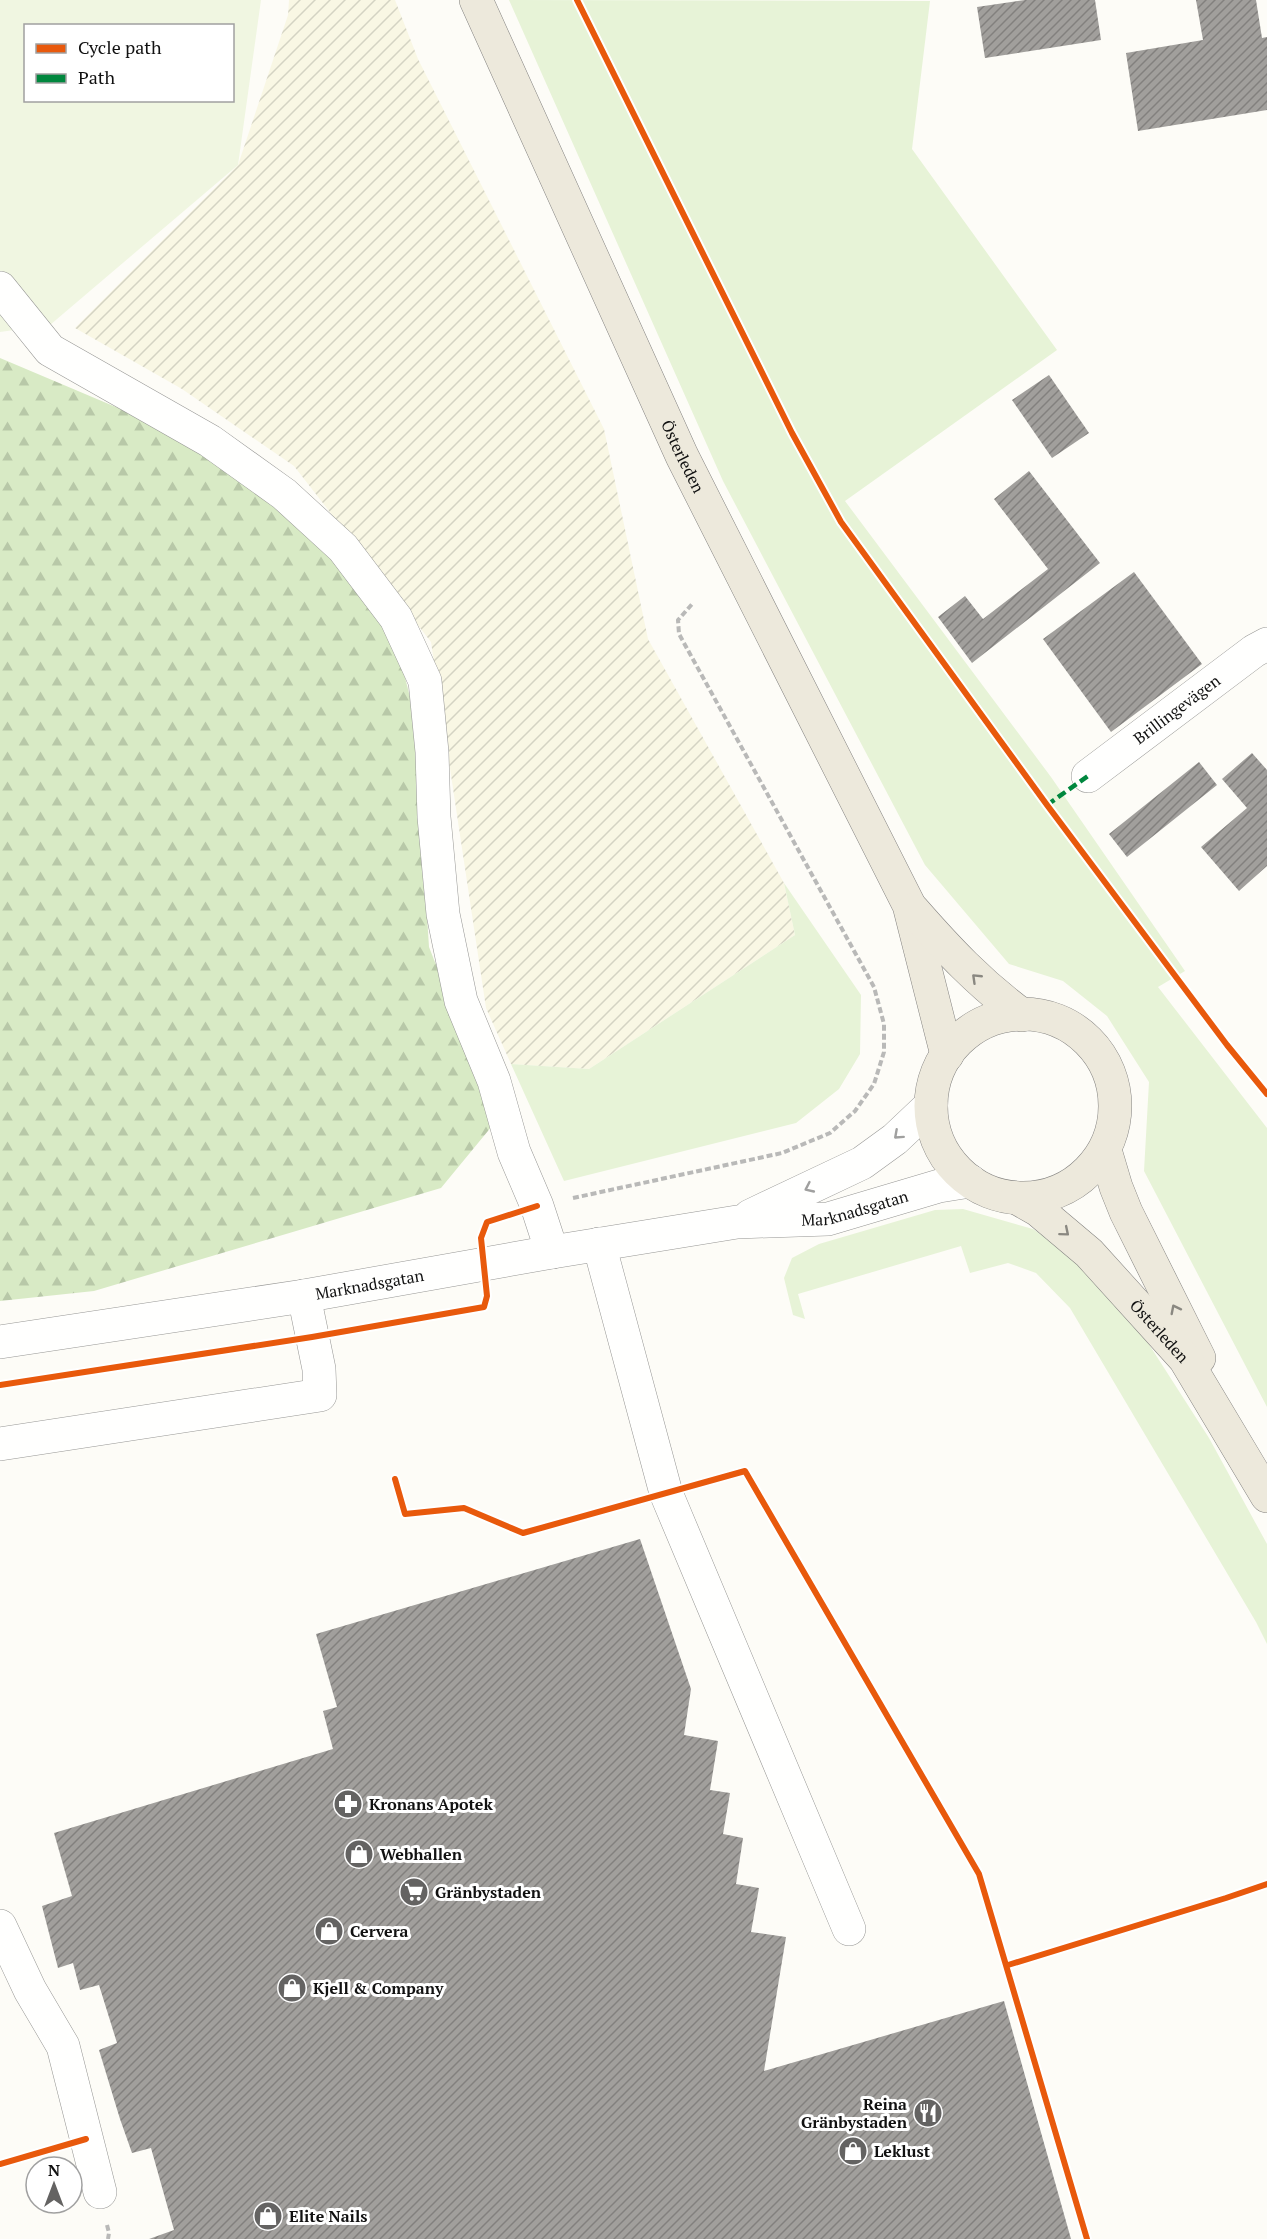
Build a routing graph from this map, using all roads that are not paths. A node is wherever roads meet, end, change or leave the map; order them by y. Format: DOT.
graph roads {
  1 [pos="476,0"];
  2 [pos="0,288"];
  3 [pos="1263,655"];
  4 [pos="1088,776"];
  5 [pos="909,905"];
  6 [pos="1022,1015"];
  7 [pos="947,1055"];
  8 [pos="932,1105"];
  9 [pos="1105,1150"];
  10 [pos="970,1181"];
  11 [pos="1017,1198"];
  12 [pos="737,1222"];
  13 [pos="599,1244"];
  14 [pos="552,1252"];
  15 [pos="304,1296"];
  16 [pos="0,1342"];
  17 [pos="0,1443"];
  18 [pos="1267,1495"];
  19 [pos="0,1926"];
  20 [pos="849,1929"];
  21 [pos="100,2192"];
  1 -- 5 [label="main road, Österleden"];
  2 -- 14 [label="street"];
  3 -- 4 [label="street, Brillingevägen"];
  6 -- 5 [label="main road, Österleden, one-way"];
  5 -- 7 [label="main road, Österleden"];
  6 -- 7 [label="main road"];
  6 -- 9 [label="main road"];
  7 -- 8 [label="main road"];
  8 -- 10 [label="main road"];
  8 -- 12 [label="street, Marknadsgatan, one-way"];
  9 -- 11 [label="main road"];
  18 -- 9 [label="main road, Österleden, one-way"];
  10 -- 11 [label="main road"];
  10 -- 12 [label="street, Marknadsgatan"];
  11 -- 18 [label="main road, Österleden, one-way"];
  12 -- 13 [label="street, Marknadsgatan"];
  13 -- 14 [label="street, Marknadsgatan"];
  13 -- 20 [label="street"];
  14 -- 15 [label="street, Marknadsgatan"];
  15 -- 16 [label="street, Marknadsgatan"];
  15 -- 17 [label="street"];
  19 -- 21 [label="street"];
}
